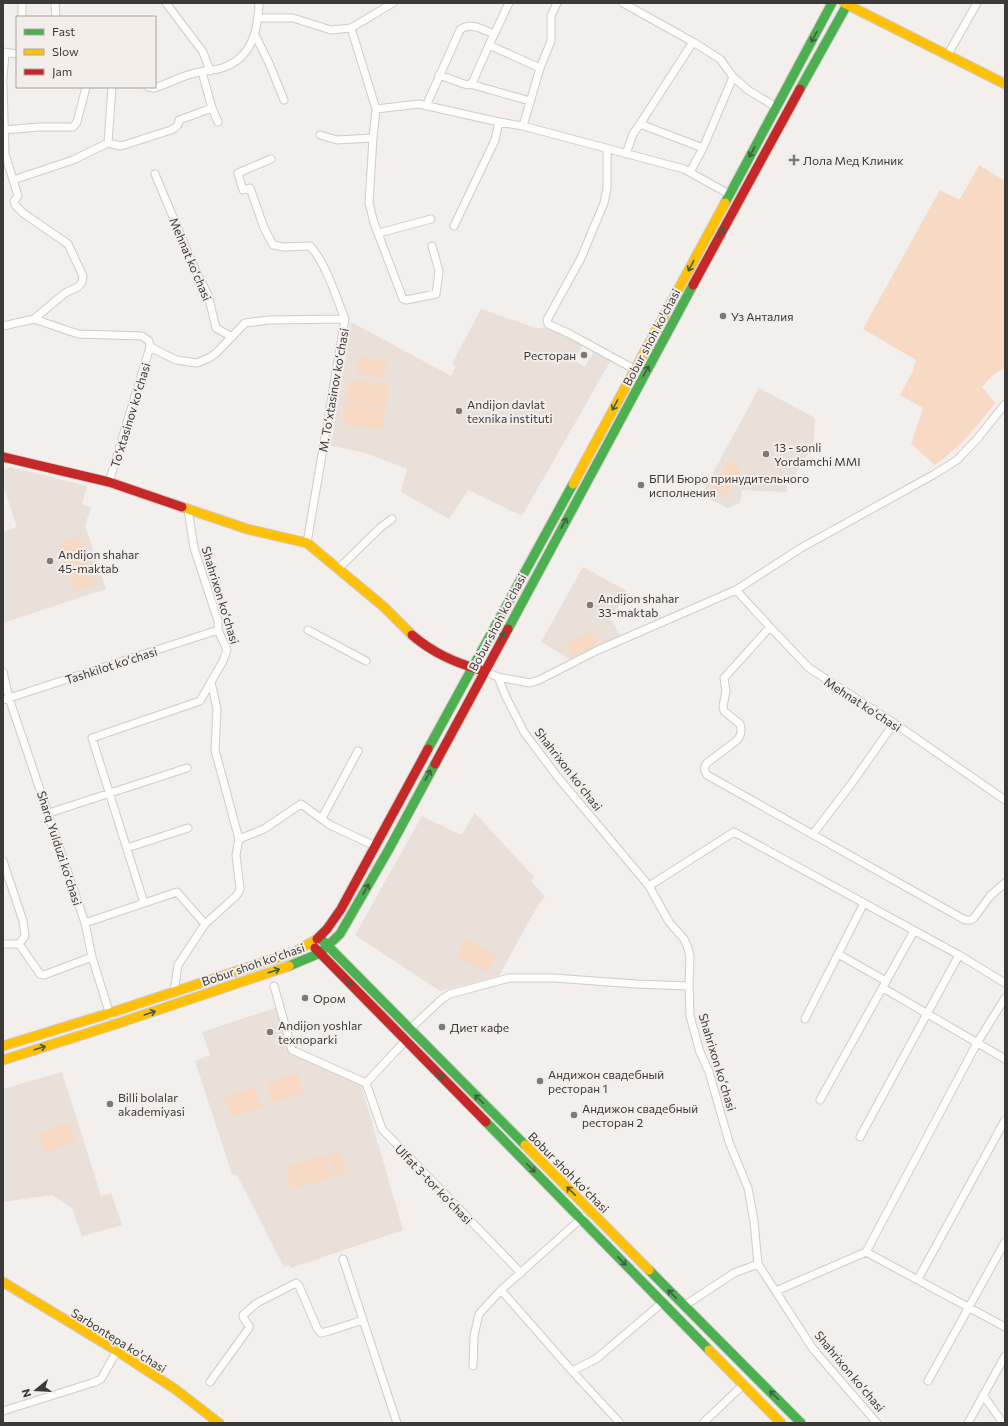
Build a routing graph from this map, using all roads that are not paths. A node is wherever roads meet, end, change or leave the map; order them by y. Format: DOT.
graph roads {
  1 [pos="22,3"];
  2 [pos="55,3"];
  3 [pos="166,3"];
  4 [pos="259,3"];
  5 [pos="393,3"];
  6 [pos="508,3"];
  7 [pos="557,3"];
  8 [pos="623,3"];
  9 [pos="832,3"];
  10 [pos="977,3"];
  11 [pos="846,4"];
  12 [pos="22,16"];
  13 [pos="56,16"];
  14 [pos="259,18"];
  15 [pos="351,28"];
  16 [pos="494,34"];
  17 [pos="255,35"];
  18 [pos="693,42"];
  19 [pos="490,44"];
  20 [pos="4,52"];
  21 [pos="16,54"];
  22 [pos="947,56"];
  23 [pos="540,68"];
  24 [pos="206,71"];
  25 [pos="439,75"];
  26 [pos="733,77"];
  27 [pos="3,78"];
  28 [pos="3,83"];
  29 [pos="470,84"];
  30 [pos="1005,84"];
  31 [pos="156,87"];
  32 [pos="86,88"];
  33 [pos="112,88"];
  34 [pos="284,100"];
  35 [pos="530,100"];
  36 [pos="426,106"];
  37 [pos="776,107"];
  38 [pos="212,108"];
  39 [pos="376,109"];
  40 [pos="218,122"];
  41 [pos="499,122"];
  42 [pos="640,124"];
  43 [pos="523,126"];
  44 [pos="4,130"];
  45 [pos="320,135"];
  46 [pos="373,138"];
  47 [pos="108,143"];
  48 [pos="607,148"];
  49 [pos="703,148"];
  50 [pos="626,154"];
  51 [pos="270,159"];
  52 [pos="690,172"];
  53 [pos="155,174"];
  54 [pos="12,180"];
  55 [pos="729,194"];
  56 [pos="431,219"];
  57 [pos="454,226"];
  58 [pos="378,233"];
  59 [pos="432,246"];
  60 [pos="34,319"];
  61 [pos="345,319"];
  62 [pos="3,326"];
  63 [pos="232,337"];
  64 [pos="150,348"];
  65 [pos="634,369"];
  66 [pos="1005,404"];
  67 [pos="3,457"];
  68 [pos="109,482"];
  69 [pos="188,509"];
  70 [pos="392,519"];
  71 [pos="306,543"];
  72 [pos="339,568"];
  73 [pos="736,590"];
  74 [pos="770,627"];
  75 [pos="218,630"];
  76 [pos="308,630"];
  77 [pos="366,661"];
  78 [pos="473,667"];
  79 [pos="484,671"];
  80 [pos="3,672"];
  81 [pos="498,677"];
  82 [pos="211,682"];
  83 [pos="6,699"];
  84 [pos="894,723"];
  85 [pos="358,751"];
  86 [pos="187,768"];
  87 [pos="110,793"];
  88 [pos="1004,799"];
  89 [pos="49,813"];
  90 [pos="322,818"];
  91 [pos="188,828"];
  92 [pos="813,834"];
  93 [pos="239,839"];
  94 [pos="375,846"];
  95 [pos="127,848"];
  96 [pos="3,861"];
  97 [pos="1005,883"];
  98 [pos="649,886"];
  99 [pos="144,903"];
  100 [pos="864,903"];
  101 [pos="85,923"];
  102 [pos="205,924"];
  103 [pos="914,930"];
  104 [pos="320,938"];
  105 [pos="3,944"];
  106 [pos="19,944"];
  107 [pos="312,944"];
  108 [pos="328,946"];
  109 [pos="320,953"];
  110 [pos="838,954"];
  111 [pos="959,955"];
  112 [pos="92,957"];
  113 [pos="344,962"];
  114 [pos="337,970"];
  115 [pos="886,981"];
  116 [pos="1005,983"];
  117 [pos="274,986"];
  118 [pos="688,986"];
  119 [pos="883,988"];
  120 [pos="174,992"];
  121 [pos="1005,998"];
  122 [pos="110,1013"];
  123 [pos="926,1013"];
  124 [pos="805,1019"];
  125 [pos="113,1025"];
  126 [pos="410,1029"];
  127 [pos="405,1041"];
  128 [pos="978,1043"];
  129 [pos="3,1046"];
  130 [pos="1005,1059"];
  131 [pos="3,1060"];
  132 [pos="366,1083"];
  133 [pos="820,1100"];
  134 [pos="1005,1120"];
  135 [pos="860,1137"];
  136 [pos="590,1210"];
  137 [pos="581,1218"];
  138 [pos="1005,1242"];
  139 [pos="866,1252"];
  140 [pos="343,1259"];
  141 [pos="758,1264"];
  142 [pos="520,1273"];
  143 [pos="918,1279"];
  144 [pos="3,1282"];
  145 [pos="501,1290"];
  146 [pos="776,1291"];
  147 [pos="662,1303"];
  148 [pos="684,1306"];
  149 [pos="970,1307"];
  150 [pos="363,1320"];
  151 [pos="1005,1327"];
  152 [pos="117,1352"];
  153 [pos="1005,1356"];
  154 [pos="473,1366"];
  155 [pos="572,1371"];
  156 [pos="928,1381"];
  157 [pos="210,1382"];
  158 [pos="743,1385"];
  159 [pos="983,1396"];
  160 [pos="3,1411"];
  161 [pos="396,1421"];
  162 [pos="219,1423"];
  163 [pos="620,1423"];
  164 [pos="703,1423"];
  165 [pos="781,1423"];
  166 [pos="801,1423"];
  167 [pos="877,1423"];
  168 [pos="968,1423"];
  169 [pos="1003,1423"];
  1 -- 12 [label="street"];
  2 -- 13 [label="street"];
  3 -- 24 [label="street"];
  4 -- 14 [label="street"];
  5 -- 15 [label="street"];
  6 -- 16 [label="street"];
  7 -- 23 [label="street"];
  8 -- 18 [label="street"];
  9 -- 37 [label="main road, Bobur shoh ko'chasi, one-way"];
  10 -- 22 [label="street"];
  11 -- 22 [label="main road"];
  79 -- 11 [label="main road, Bobur shoh ko'chasi, one-way"];
  14 -- 15 [label="street"];
  14 -- 17 [label="street"];
  15 -- 39 [label="street"];
  16 -- 19 [label="street"];
  16 -- 25 [label="street"];
  17 -- 24 [label="street"];
  17 -- 34 [label="street"];
  18 -- 26 [label="street"];
  18 -- 42 [label="street"];
  19 -- 23 [label="street"];
  19 -- 29 [label="street"];
  20 -- 21 [label="street"];
  20 -- 27 [label="street"];
  22 -- 30 [label="main road"];
  23 -- 35 [label="street"];
  24 -- 31 [label="street"];
  24 -- 38 [label="street"];
  25 -- 29 [label="street"];
  25 -- 36 [label="street"];
  26 -- 37 [label="street"];
  26 -- 49 [label="street"];
  28 -- 44 [label="street"];
  29 -- 35 [label="street"];
  32 -- 44 [label="street"];
  33 -- 47 [label="street"];
  35 -- 43 [label="street"];
  36 -- 39 [label="street"];
  36 -- 41 [label="street"];
  37 -- 55 [label="main road, Bobur shoh ko'chasi, one-way"];
  38 -- 40 [label="street"];
  38 -- 47 [label="street"];
  39 -- 46 [label="street"];
  41 -- 43 [label="street"];
  41 -- 57 [label="street"];
  42 -- 49 [label="street"];
  42 -- 50 [label="street"];
  43 -- 48 [label="street"];
  44 -- 54 [label="street"];
  45 -- 46 [label="street"];
  46 -- 58 [label="street"];
  47 -- 54 [label="street"];
  48 -- 50 [label="street"];
  48 -- 65 [label="street"];
  49 -- 52 [label="street"];
  50 -- 52 [label="street"];
  51 -- 61 [label="street"];
  52 -- 55 [label="street"];
  53 -- 63 [label="street, Mehnat koʻchasi"];
  54 -- 60 [label="street"];
  55 -- 65 [label="main road, Bobur shoh ko'chasi, one-way"];
  56 -- 58 [label="street"];
  58 -- 59 [label="street"];
  60 -- 62 [label="street"];
  60 -- 64 [label="street, M. Toʻxtasinov koʻchasi"];
  61 -- 63 [label="street, M. Toʻxtasinov koʻchasi"];
  61 -- 71 [label="street, M. Toʻxtasinov koʻchasi"];
  63 -- 64 [label="street, M. Toʻxtasinov koʻchasi"];
  64 -- 68 [label="street, Toʻxtasinov koʻchasi"];
  65 -- 78 [label="main road, Bobur shoh ko'chasi, one-way"];
  66 -- 73 [label="street"];
  67 -- 68 [label="main road"];
  68 -- 69 [label="main road"];
  69 -- 71 [label="main road"];
  69 -- 75 [label="street, Shahrixon koʻchasi"];
  70 -- 72 [label="street"];
  71 -- 72 [label="main road"];
  72 -- 78 [label="main road"];
  73 -- 74 [label="street, Mehnat koʻchasi"];
  73 -- 81 [label="street"];
  74 -- 84 [label="street, Mehnat koʻchasi"];
  74 -- 92 [label="street"];
  75 -- 82 [label="street, Shahrixon koʻchasi"];
  75 -- 83 [label="street, Tashkilot koʻchasi"];
  76 -- 77 [label="street"];
  78 -- 79 [label="main road"];
  78 -- 94 [label="main road, Bobur shoh ko'chasi"];
  79 -- 81 [label="street"];
  108 -- 79 [label="main road, Bobur shoh ko'chasi, one-way"];
  80 -- 83 [label="street, Sharq Yulduzi koʻchasi"];
  81 -- 98 [label="street, Shahrixon koʻchasi"];
  82 -- 87 [label="street"];
  82 -- 93 [label="street"];
  83 -- 89 [label="street, Sharq Yulduzi koʻchasi"];
  84 -- 88 [label="street, Mehnat koʻchasi"];
  84 -- 92 [label="street"];
  85 -- 90 [label="street"];
  86 -- 87 [label="street"];
  87 -- 89 [label="street"];
  87 -- 95 [label="street"];
  89 -- 101 [label="street, Sharq Yulduzi koʻchasi"];
  90 -- 93 [label="street"];
  90 -- 94 [label="street"];
  91 -- 95 [label="street"];
  92 -- 97 [label="street"];
  93 -- 102 [label="street"];
  94 -- 104 [label="main road, Bobur shoh ko'chasi"];
  95 -- 99 [label="street"];
  96 -- 106 [label="street"];
  98 -- 100 [label="street"];
  98 -- 118 [label="street, Shahrixon koʻchasi"];
  99 -- 101 [label="street"];
  99 -- 102 [label="street"];
  100 -- 103 [label="street"];
  100 -- 110 [label="street"];
  101 -- 112 [label="street, Sharq Yulduzi koʻchasi"];
  102 -- 120 [label="street"];
  103 -- 111 [label="street"];
  103 -- 115 [label="street"];
  104 -- 107 [label="main road, Bobur shoh ko'chasi"];
  104 -- 108 [label="main road, Bobur shoh koʻchasi"];
  105 -- 106 [label="street"];
  106 -- 112 [label="street"];
  107 -- 109 [label="main road, Bobur shoh koʻchasi"];
  107 -- 120 [label="main road, Bobur shoh ko'chasi"];
  108 -- 109 [label="main road, Bobur shoh ko'chasi"];
  108 -- 113 [label="main road, Bobur shoh koʻchasi"];
  109 -- 114 [label="main road, Bobur shoh koʻchasi"];
  125 -- 109 [label="main road, Bobur shoh ko'chasi, one-way"];
  110 -- 115 [label="street"];
  110 -- 124 [label="street"];
  111 -- 116 [label="street"];
  111 -- 123 [label="street"];
  112 -- 122 [label="street, Sharq Yulduzi koʻchasi"];
  113 -- 114 [label="main road"];
  113 -- 126 [label="main road, Bobur shoh koʻchasi"];
  114 -- 127 [label="main road, Bobur shoh koʻchasi, one-way"];
  115 -- 119 [label="street"];
  117 -- 132 [label="street"];
  118 -- 126 [label="street"];
  118 -- 141 [label="street, Shahrixon koʻchasi"];
  119 -- 123 [label="street"];
  119 -- 133 [label="street"];
  120 -- 122 [label="main road, Bobur shoh ko'chasi"];
  121 -- 128 [label="street"];
  122 -- 125 [label="street, Sharq Yulduzi koʻchasi"];
  122 -- 129 [label="main road, Bobur shoh ko'chasi"];
  123 -- 128 [label="street"];
  123 -- 135 [label="street"];
  131 -- 125 [label="main road, Bobur shoh ko'chasi, one-way"];
  136 -- 126 [label="main road, Bobur shoh koʻchasi, one-way"];
  127 -- 132 [label="street"];
  127 -- 137 [label="main road, Bobur shoh koʻchasi, one-way"];
  128 -- 130 [label="street"];
  128 -- 139 [label="street"];
  132 -- 142 [label="street, Ulfat 3-tor koʻchasi"];
  134 -- 143 [label="street"];
  136 -- 137 [label="street"];
  148 -- 136 [label="main road, Bobur shoh koʻchasi, one-way"];
  137 -- 142 [label="street"];
  137 -- 147 [label="main road, Bobur shoh koʻchasi, one-way"];
  138 -- 149 [label="street"];
  139 -- 143 [label="street"];
  139 -- 146 [label="street"];
  140 -- 150 [label="street"];
  141 -- 146 [label="street, Shahrixon koʻchasi"];
  141 -- 148 [label="street"];
  142 -- 145 [label="street"];
  143 -- 149 [label="street"];
  144 -- 152 [label="main road, Sarbontepa ko'chasi"];
  145 -- 154 [label="street"];
  145 -- 155 [label="street"];
  146 -- 167 [label="street, Shahrixon koʻchasi"];
  147 -- 155 [label="street"];
  147 -- 158 [label="main road, Bobur shoh koʻchasi"];
  166 -- 148 [label="main road, Bobur shoh koʻchasi, one-way"];
  149 -- 151 [label="street"];
  149 -- 156 [label="street"];
  150 -- 157 [label="street"];
  150 -- 161 [label="street"];
  152 -- 160 [label="street"];
  152 -- 162 [label="main road, Sarbontepa ko'chasi"];
  153 -- 159 [label="street"];
  155 -- 163 [label="street"];
  158 -- 164 [label="street"];
  158 -- 165 [label="main road, Bobur shoh koʻchasi"];
  159 -- 168 [label="street"];
  159 -- 169 [label="street"];
}
